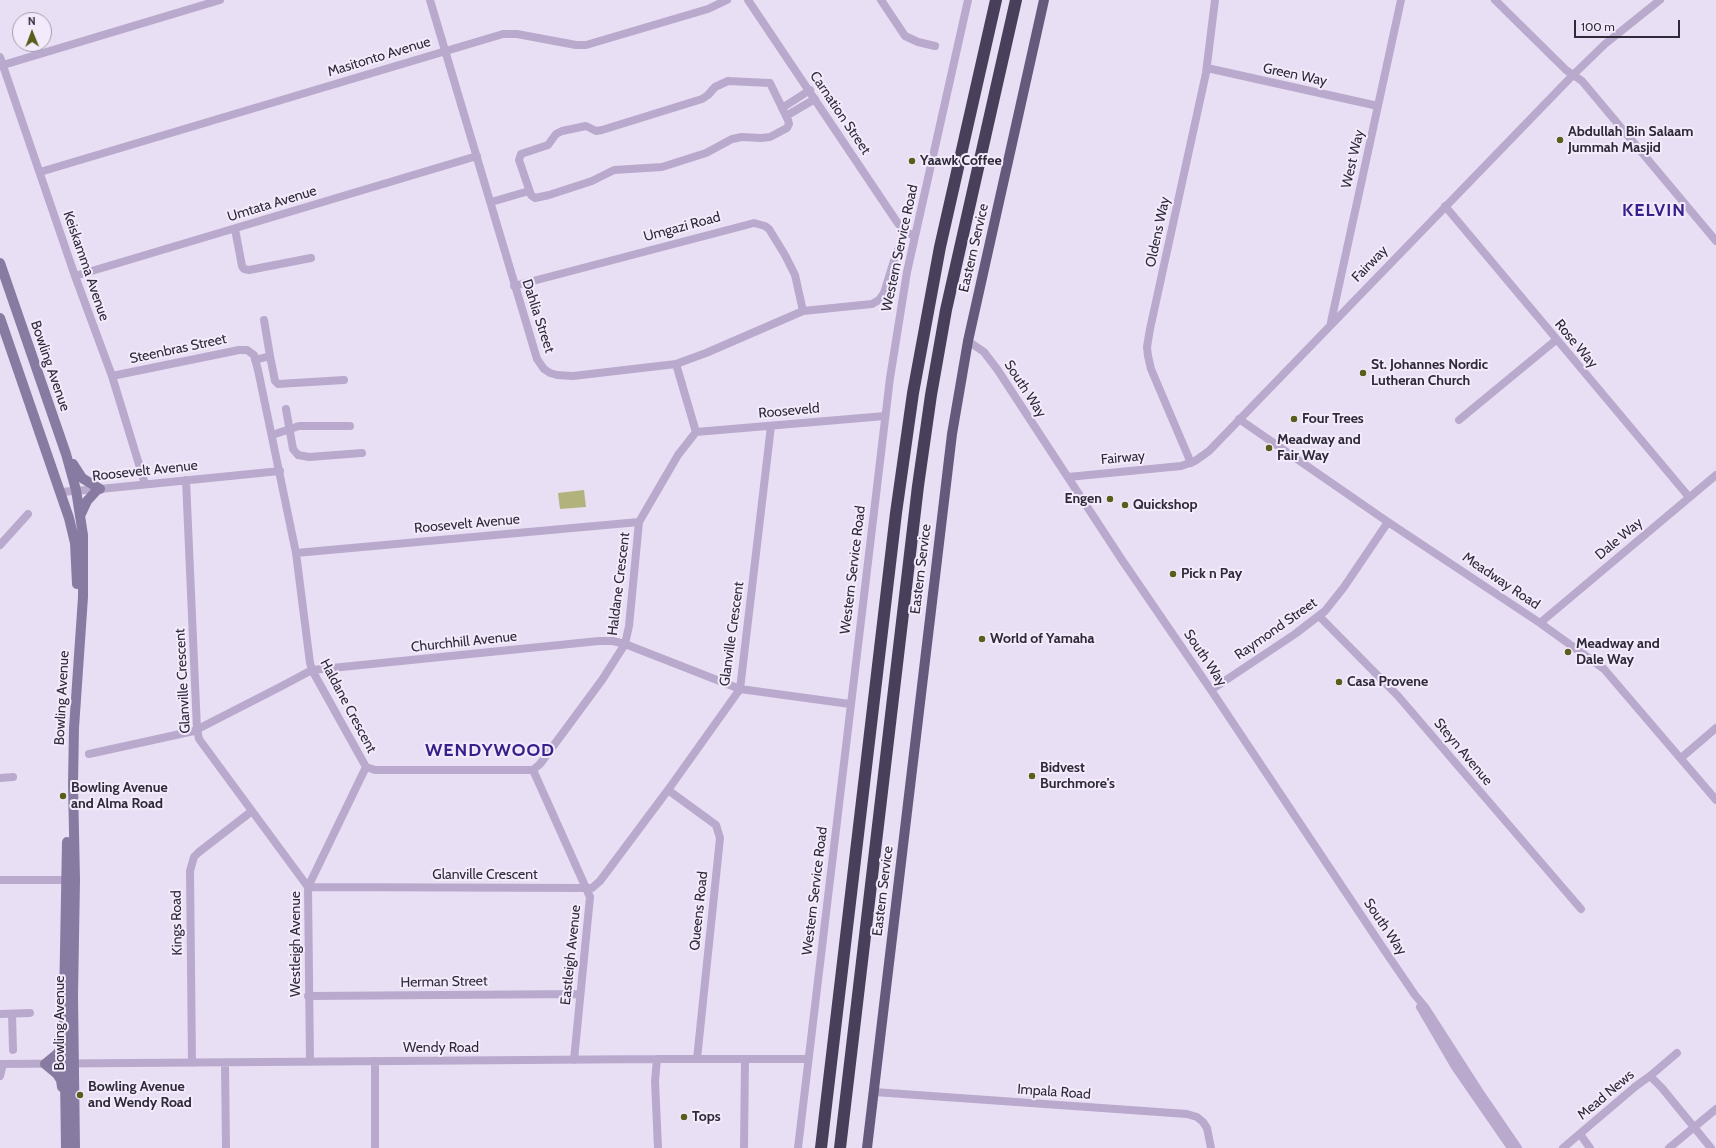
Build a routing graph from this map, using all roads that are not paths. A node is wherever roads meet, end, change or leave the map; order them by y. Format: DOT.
graph roads {
  1 [pos="220,0"];
  2 [pos="430,0"];
  3 [pos="727,0"];
  4 [pos="748,0"];
  5 [pos="881,0"];
  6 [pos="968,0"];
  7 [pos="996,0"];
  8 [pos="1016,0"];
  9 [pos="1044,0"];
  10 [pos="1215,0"];
  11 [pos="1402,0"];
  12 [pos="1495,0"];
  13 [pos="1660,0"];
  14 [pos="935,46"];
  15 [pos="446,51"];
  16 [pos="1,62"];
  17 [pos="1207,68"];
  18 [pos="1573,75"];
  19 [pos="810,90"];
  20 [pos="815,99"];
  21 [pos="1378,106"];
  22 [pos="782,108"];
  23 [pos="786,116"];
  24 [pos="477,156"];
  25 [pos="40,172"];
  26 [pos="529,191"];
  27 [pos="490,202"];
  28 [pos="1445,206"];
  29 [pos="235,228"];
  30 [pos="915,236"];
  31 [pos="1716,241"];
  32 [pos="897,251"];
  33 [pos="311,258"];
  34 [pos="0,263"];
  35 [pos="75,276"];
  36 [pos="514,286"];
  37 [pos="802,311"];
  38 [pos="0,318"];
  39 [pos="264,320"];
  40 [pos="1331,323"];
  41 [pos="1556,340"];
  42 [pos="968,341"];
  43 [pos="250,351"];
  44 [pos="270,356"];
  45 [pos="255,360"];
  46 [pos="676,364"];
  47 [pos="112,376"];
  48 [pos="344,380"];
  49 [pos="286,409"];
  50 [pos="885,416"];
  51 [pos="1239,419"];
  52 [pos="1459,420"];
  53 [pos="350,426"];
  54 [pos="771,426"];
  55 [pos="290,428"];
  56 [pos="696,432"];
  57 [pos="272,435"];
  58 [pos="362,453"];
  59 [pos="66,454"];
  60 [pos="1191,463"];
  61 [pos="280,471"];
  62 [pos="1716,475"];
  63 [pos="1068,477"];
  64 [pos="186,480"];
  65 [pos="145,484"];
  66 [pos="76,490"];
  67 [pos="98,490"];
  68 [pos="60,492"];
  69 [pos="1689,498"];
  70 [pos="28,514"];
  71 [pos="81,514"];
  72 [pos="640,522"];
  73 [pos="1388,522"];
  74 [pos="0,545"];
  75 [pos="296,553"];
  76 [pos="1319,616"];
  77 [pos="1540,623"];
  78 [pos="625,644"];
  79 [pos="312,670"];
  80 [pos="740,689"];
  81 [pos="1211,690"];
  82 [pos="850,704"];
  83 [pos="1716,728"];
  84 [pos="197,729"];
  85 [pos="89,754"];
  86 [pos="1681,758"];
  87 [pos="366,767"];
  88 [pos="533,770"];
  89 [pos="13,777"];
  90 [pos="0,778"];
  91 [pos="668,790"];
  92 [pos="1716,800"];
  93 [pos="252,811"];
  94 [pos="0,880"];
  95 [pos="71,880"];
  96 [pos="308,887"];
  97 [pos="587,888"];
  98 [pos="1581,909"];
  99 [pos="580,994"];
  100 [pos="1415,995"];
  101 [pos="308,996"];
  102 [pos="30,1013"];
  103 [pos="0,1014"];
  104 [pos="12,1014"];
  105 [pos="64,1045"];
  106 [pos="13,1050"];
  107 [pos="1677,1053"];
  108 [pos="657,1059"];
  109 [pos="697,1059"];
  110 [pos="745,1059"];
  111 [pos="808,1059"];
  112 [pos="574,1060"];
  113 [pos="375,1061"];
  114 [pos="310,1062"];
  115 [pos="69,1063"];
  116 [pos="192,1063"];
  117 [pos="225,1063"];
  118 [pos="1,1064"];
  119 [pos="45,1064"];
  120 [pos="0,1076"];
  121 [pos="1650,1076"];
  122 [pos="874,1092"];
  123 [pos="65,1105"];
  124 [pos="1716,1109"];
  125 [pos="1694,1127"];
  126 [pos="1580,1134"];
  127 [pos="66,1148"];
  128 [pos="75,1148"];
  129 [pos="226,1148"];
  130 [pos="375,1148"];
  131 [pos="658,1148"];
  132 [pos="744,1148"];
  133 [pos="798,1148"];
  134 [pos="822,1148"];
  135 [pos="840,1148"];
  136 [pos="867,1148"];
  137 [pos="1212,1148"];
  138 [pos="1511,1148"];
  139 [pos="1518,1148"];
  140 [pos="1563,1148"];
  141 [pos="1590,1148"];
  142 [pos="1669,1148"];
  143 [pos="1711,1148"];
  1 -- 16 [label="street"];
  2 -- 15 [label="street, Dahlia Street"];
  3 -- 15 [label="street, Masitonto Avenue"];
  4 -- 19 [label="street, Carnation Street"];
  5 -- 14 [label="street"];
  6 -- 30 [label="street, Western Service Road"];
  7 -- 134 [label="highway"];
  8 -- 135 [label="highway"];
  9 -- 42 [label="main road, Eastern Service"];
  10 -- 17 [label="street, Oldens Way"];
  11 -- 21 [label="street, West Way"];
  12 -- 18 [label="street"];
  13 -- 18 [label="street, Fairway"];
  15 -- 24 [label="street, Dahlia Street"];
  15 -- 25 [label="street, Masitonto Avenue"];
  16 -- 25 [label="street, Keiskamma Avenue"];
  17 -- 21 [label="street, Green Way"];
  17 -- 60 [label="street, Oldens Way"];
  18 -- 28 [label="street, Fairway"];
  18 -- 31 [label="street"];
  19 -- 20 [label="street, Carnation Street"];
  19 -- 22 [label="street"];
  20 -- 23 [label="street"];
  20 -- 30 [label="street, Carnation Street"];
  21 -- 40 [label="street, West Way"];
  22 -- 23 [label="street"];
  22 -- 26 [label="street"];
  23 -- 26 [label="street"];
  24 -- 27 [label="street, Dahlia Street"];
  24 -- 29 [label="street, Umtata Avenue"];
  25 -- 35 [label="street, Keiskamma Avenue"];
  26 -- 27 [label="street"];
  27 -- 36 [label="street, Dahlia Street"];
  28 -- 40 [label="street, Fairway"];
  28 -- 41 [label="street, Rose Way"];
  29 -- 33 [label="street"];
  29 -- 35 [label="street, Umtata Avenue"];
  30 -- 50 [label="street, Western Service Road"];
  32 -- 37 [label="street, Dahlia Street"];
  34 -- 59 [label="main road, Bowling Avenue"];
  35 -- 47 [label="street, Keiskamma Avenue"];
  36 -- 37 [label="street, Umgazi Road"];
  36 -- 46 [label="street, Dahlia Street"];
  37 -- 46 [label="street, Dahlia Street"];
  38 -- 68 [label="main road, Bowling Avenue"];
  39 -- 44 [label="street"];
  40 -- 51 [label="street, Fairway"];
  41 -- 52 [label="street"];
  41 -- 69 [label="street, Rose Way"];
  42 -- 63 [label="street, South Way"];
  42 -- 122 [label="main road, Eastern Service"];
  43 -- 45 [label="street, Haldane Crescent"];
  43 -- 47 [label="street, Steenbras Street"];
  44 -- 45 [label="street"];
  44 -- 48 [label="street"];
  45 -- 57 [label="street, Haldane Crescent"];
  46 -- 56 [label="street"];
  47 -- 65 [label="street, Keiskamma Avenue"];
  49 -- 55 [label="street"];
  50 -- 54 [label="street, Rooseveld"];
  50 -- 82 [label="street, Western Service Road"];
  51 -- 60 [label="street, Fairway"];
  51 -- 73 [label="street, Meadway Road"];
  53 -- 55 [label="street"];
  54 -- 56 [label="street, Rooseveld"];
  54 -- 80 [label="street, Glanville Crescent"];
  55 -- 57 [label="street"];
  55 -- 58 [label="street"];
  56 -- 72 [label="street, Haldane Crescent"];
  57 -- 61 [label="street, Haldane Crescent"];
  59 -- 66 [label="main road, Bowling Avenue"];
  59 -- 67 [label="main road"];
  60 -- 63 [label="street, Fairway"];
  61 -- 64 [label="street, Roosevelt Avenue"];
  61 -- 75 [label="street, Haldane Crescent"];
  62 -- 69 [label="street, Dale Way"];
  63 -- 81 [label="street, South Way"];
  64 -- 65 [label="street, Roosevelt Avenue"];
  64 -- 84 [label="street, Glanville Crescent"];
  65 -- 67 [label="street, Roosevelt Avenue"];
  66 -- 67 [label="street, Roosevelt Avenue"];
  66 -- 68 [label="street, Roosevelt Avenue"];
  66 -- 71 [label="main road, Bowling Avenue"];
  67 -- 71 [label="main road"];
  68 -- 95 [label="main road, Bowling Avenue"];
  69 -- 77 [label="street, Dale Way"];
  70 -- 74 [label="street"];
  71 -- 95 [label="main road, Bowling Avenue"];
  72 -- 75 [label="street, Roosevelt Avenue"];
  72 -- 78 [label="street, Haldane Crescent"];
  73 -- 76 [label="street, Raymond Street"];
  73 -- 77 [label="street, Meadway Road"];
  75 -- 79 [label="street, Haldane Crescent"];
  76 -- 81 [label="street, Raymond Street"];
  76 -- 98 [label="street, Steyn Avenue"];
  77 -- 86 [label="street, Meadway Road"];
  78 -- 79 [label="street, Churchhill Avenue"];
  78 -- 80 [label="street, Churchhill Avenue"];
  78 -- 88 [label="street, Haldane Crescent"];
  79 -- 84 [label="street, Churchhill Avenue"];
  79 -- 87 [label="street, Haldane Crescent"];
  80 -- 82 [label="street, Churchhill Avenue"];
  80 -- 91 [label="street, Glanville Crescent"];
  81 -- 100 [label="street, South Way"];
  82 -- 111 [label="street, Western Service Road"];
  83 -- 86 [label="street"];
  84 -- 85 [label="street, Churchhill Avenue"];
  84 -- 93 [label="street, Glanville Crescent"];
  86 -- 92 [label="street, Meadway Road"];
  87 -- 88 [label="street, Haldane Crescent"];
  87 -- 96 [label="street, Westleigh Avenue"];
  88 -- 97 [label="street, Eastleigh Avenue"];
  89 -- 90 [label="street"];
  91 -- 97 [label="street, Glanville Crescent"];
  91 -- 109 [label="street, Queens Road"];
  93 -- 96 [label="street, Glanville Crescent"];
  93 -- 116 [label="street, Kings Road"];
  94 -- 95 [label="street"];
  95 -- 105 [label="main road, Bowling Avenue"];
  95 -- 115 [label="main road, Bowling Avenue"];
  96 -- 97 [label="street, Glanville Crescent"];
  96 -- 101 [label="street, Westleigh Avenue"];
  97 -- 99 [label="street, Eastleigh Avenue"];
  99 -- 101 [label="street, Herman Street"];
  99 -- 112 [label="street, Eastleigh Avenue"];
  100 -- 138 [label="street, South Way"];
  100 -- 139 [label="street, South Way"];
  101 -- 114 [label="street, Westleigh Avenue"];
  102 -- 104 [label="street"];
  103 -- 104 [label="street"];
  104 -- 106 [label="street"];
  105 -- 115 [label="main road, Bowling Avenue"];
  105 -- 119 [label="main road"];
  107 -- 121 [label="street"];
  108 -- 109 [label="street, Wendy Road"];
  108 -- 112 [label="street, Wendy Road"];
  108 -- 131 [label="street"];
  109 -- 110 [label="street, Wendy Road"];
  110 -- 111 [label="street, Wendy Road"];
  110 -- 132 [label="street"];
  111 -- 133 [label="street, Western Service Road"];
  112 -- 113 [label="street, Wendy Road"];
  113 -- 114 [label="street, Wendy Road"];
  113 -- 130 [label="street"];
  114 -- 117 [label="street, Wendy Road"];
  115 -- 116 [label="street, Wendy Road"];
  115 -- 119 [label="street, Wendy Road"];
  115 -- 123 [label="main road, Bowling Avenue"];
  115 -- 128 [label="main road, Bowling Avenue"];
  116 -- 117 [label="street, Wendy Road"];
  117 -- 129 [label="street"];
  118 -- 119 [label="street, Wendy Road"];
  118 -- 120 [label="street"];
  119 -- 123 [label="main road"];
  121 -- 125 [label="street, Mead News"];
  121 -- 126 [label="street, Mead News"];
  122 -- 136 [label="main road, Eastern Service"];
  122 -- 137 [label="street, Impala Road"];
  123 -- 127 [label="main road, Bowling Avenue"];
  124 -- 125 [label="street"];
  125 -- 142 [label="street"];
  125 -- 143 [label="street, Mead News"];
  126 -- 140 [label="street, Mead News"];
  126 -- 141 [label="street, Mead News"];
}
